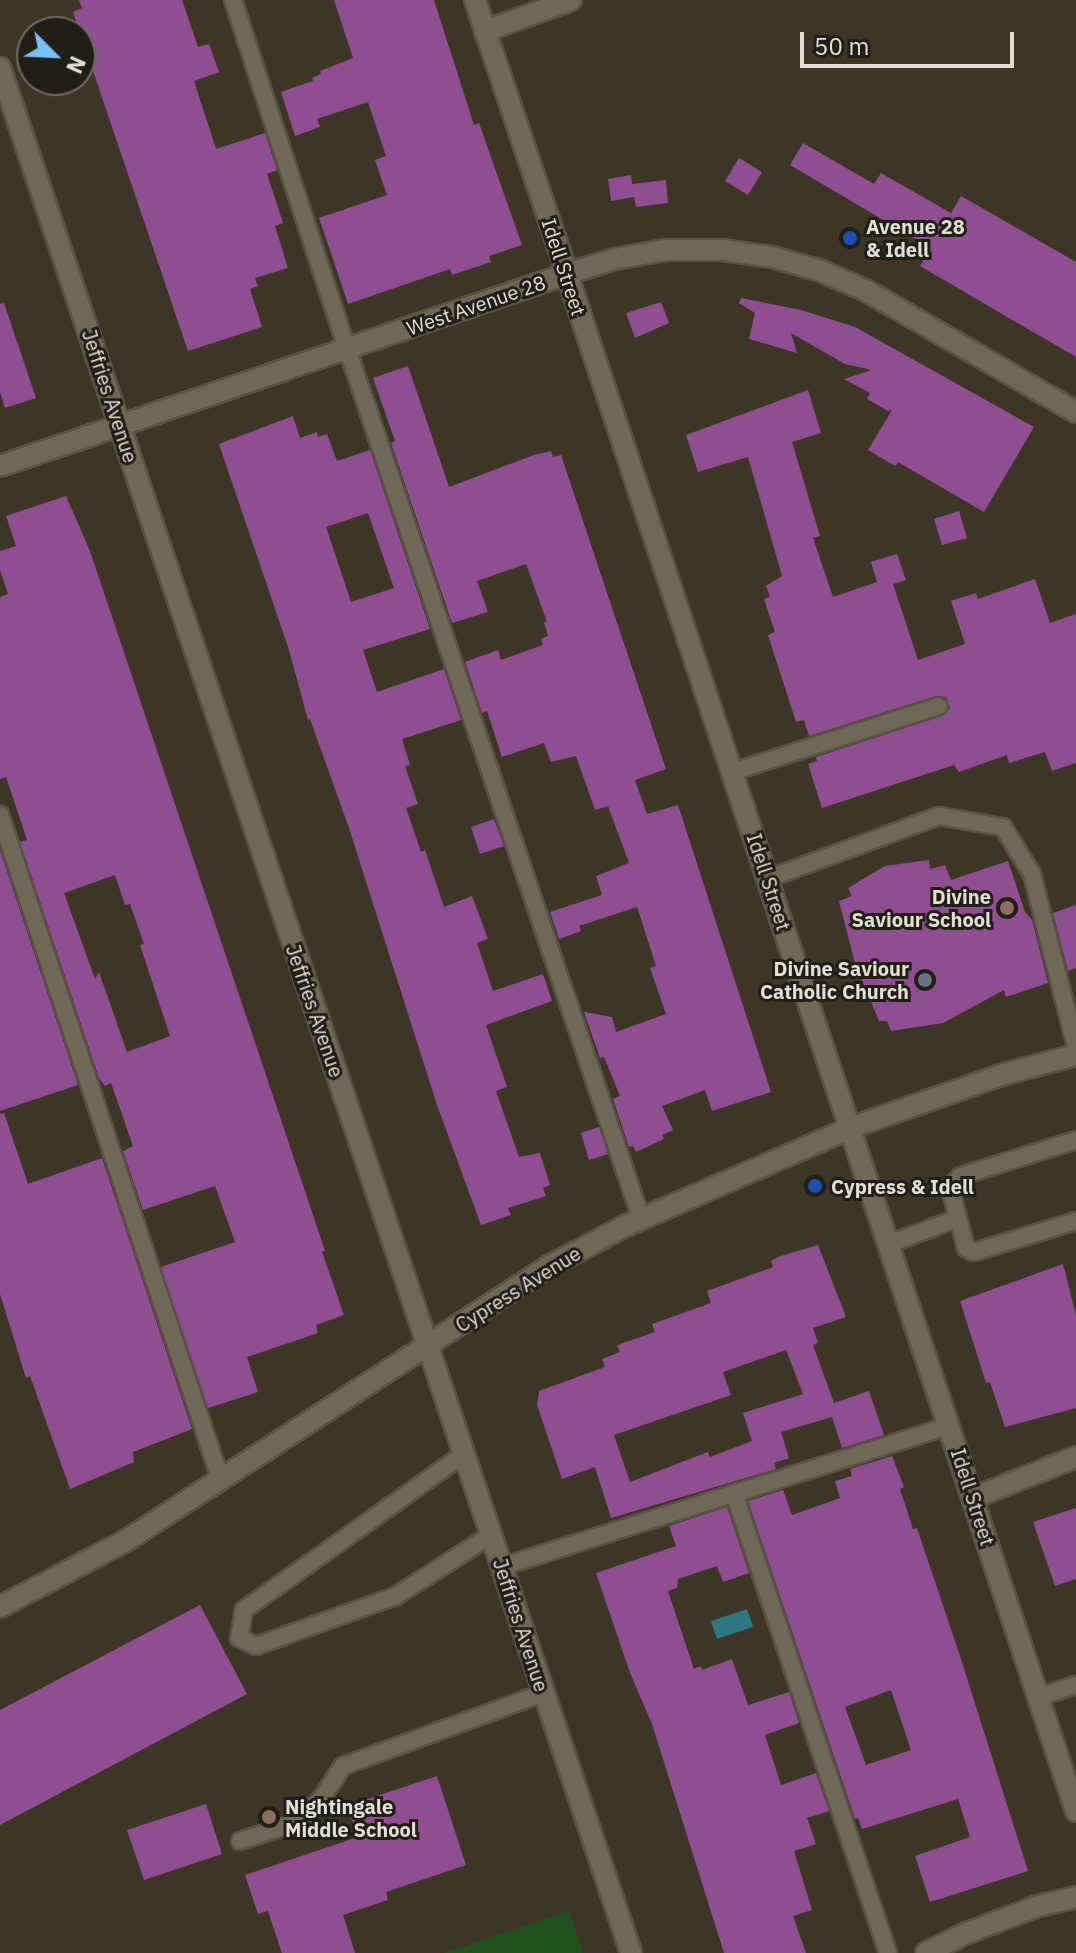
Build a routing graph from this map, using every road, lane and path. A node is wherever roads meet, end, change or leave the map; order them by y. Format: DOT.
graph roads {
  1 [pos="233,0"];
  2 [pos="475,0"];
  3 [pos="571,0"];
  4 [pos="485,31"];
  5 [pos="0,68"];
  6 [pos="567,274"];
  7 [pos="347,348"];
  8 [pos="1076,412"];
  9 [pos="119,425"];
  10 [pos="0,466"];
  11 [pos="939,706"];
  12 [pos="732,772"];
  13 [pos="0,815"];
  14 [pos="767,879"];
  15 [pos="1076,1047"];
  16 [pos="1076,1055"];
  17 [pos="850,1128"];
  18 [pos="1076,1140"];
  19 [pos="641,1218"];
  20 [pos="956,1219"];
  21 [pos="1076,1221"];
  22 [pos="889,1244"];
  23 [pos="427,1346"];
  24 [pos="949,1426"];
  25 [pos="464,1454"];
  26 [pos="1076,1457"];
  27 [pos="221,1481"];
  28 [pos="734,1493"];
  29 [pos="973,1498"];
  30 [pos="491,1535"];
  31 [pos="501,1567"];
  32 [pos="0,1607"];
  33 [pos="1076,1685"];
  34 [pos="544,1693"];
  35 [pos="1039,1697"];
  36 [pos="1076,1811"];
  37 [pos="240,1841"];
  38 [pos="1076,1897"];
  39 [pos="631,1953"];
  40 [pos="888,1953"];
  41 [pos="926,1953"];
  1 -- 7 [label="lane"];
  2 -- 4 [label="street, Idell Street"];
  3 -- 4 [label="street"];
  4 -- 6 [label="street, Idell Street"];
  5 -- 9 [label="street, Jeffries Avenue"];
  6 -- 7 [label="street, West Avenue 28"];
  6 -- 8 [label="street, West Avenue 28"];
  6 -- 12 [label="street, Idell Street"];
  7 -- 9 [label="street, West Avenue 28"];
  7 -- 19 [label="lane"];
  9 -- 10 [label="street, West Avenue 28"];
  9 -- 23 [label="street, Jeffries Avenue"];
  11 -- 12 [label="lane"];
  12 -- 14 [label="street, Idell Street"];
  13 -- 27 [label="lane"];
  14 -- 15 [label="lane"];
  14 -- 17 [label="street, Idell Street"];
  16 -- 17 [label="street, Cypress Avenue"];
  17 -- 19 [label="street, Cypress Avenue"];
  17 -- 22 [label="street, Idell Street"];
  18 -- 20 [label="lane"];
  19 -- 23 [label="street, Cypress Avenue"];
  20 -- 21 [label="lane"];
  20 -- 22 [label="lane"];
  22 -- 24 [label="street, Idell Street"];
  23 -- 25 [label="street, Jeffries Avenue"];
  23 -- 27 [label="street, Cypress Avenue"];
  24 -- 28 [label="lane"];
  24 -- 29 [label="street, Idell Street"];
  25 -- 30 [label="street, Jeffries Avenue"];
  25 -- 30 [label="lane"];
  26 -- 29 [label="street"];
  27 -- 32 [label="street, Cypress Avenue"];
  28 -- 31 [label="lane"];
  28 -- 40 [label="lane"];
  29 -- 35 [label="street, Idell Street"];
  30 -- 31 [label="street, Jeffries Avenue"];
  31 -- 34 [label="street, Jeffries Avenue"];
  33 -- 35 [label="lane"];
  34 -- 37 [label="lane"];
  34 -- 39 [label="street, Jeffries Avenue"];
  35 -- 36 [label="street, Idell Street"];
  38 -- 41 [label="street"];
}
